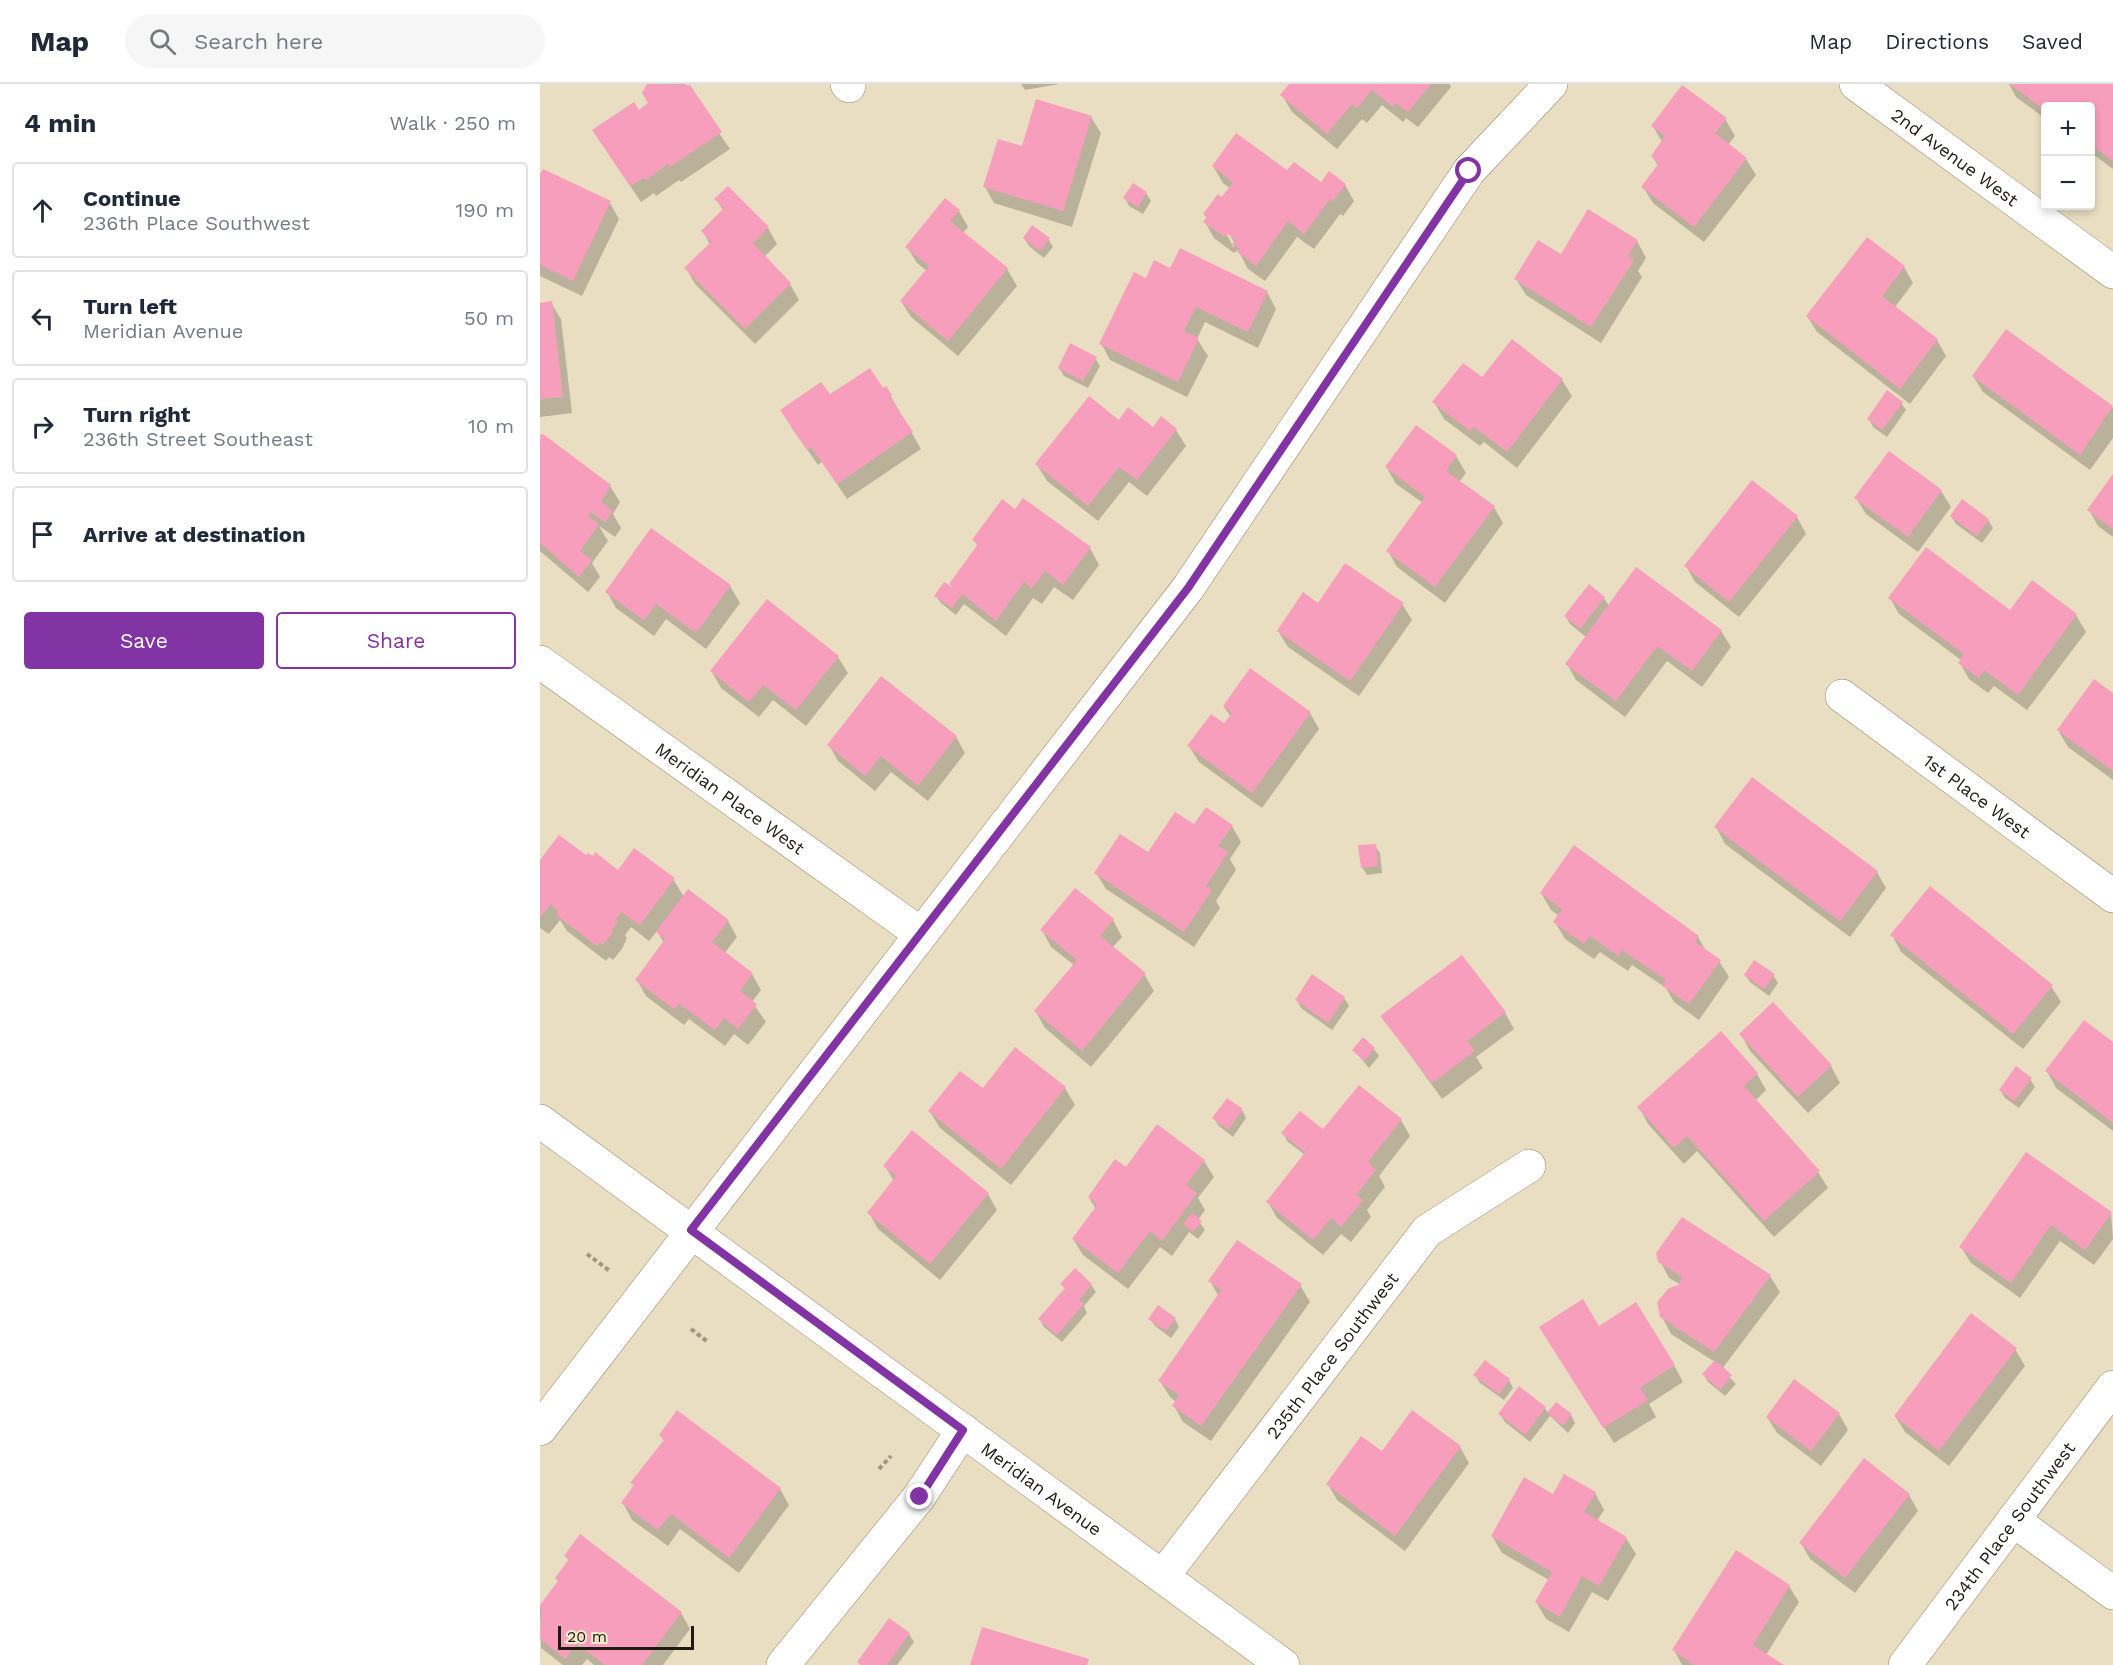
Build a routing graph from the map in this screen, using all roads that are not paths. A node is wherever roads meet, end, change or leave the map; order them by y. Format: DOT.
graph roads {
  1 [pos="1551,84"];
  2 [pos="1856,84"];
  3 [pos="2113,272"];
  4 [pos="540,662"];
  5 [pos="1842,696"];
  6 [pos="2113,896"];
  7 [pos="921,934"];
  8 [pos="540,1121"];
  9 [pos="1529,1166"];
  10 [pos="691,1230"];
  11 [pos="2113,1387"];
  12 [pos="540,1429"];
  13 [pos="963,1430"];
  14 [pos="2013,1520"];
  15 [pos="1163,1576"];
  16 [pos="2113,1593"];
  17 [pos="783,1665"];
  18 [pos="1283,1665"];
  19 [pos="1905,1665"];
  1 -- 7 [label="street"];
  2 -- 3 [label="street, 2nd Avenue West"];
  4 -- 7 [label="street, Meridian Place West"];
  5 -- 6 [label="street, 1st Place West"];
  7 -- 10 [label="street"];
  8 -- 10 [label="street, Meridian Avenue"];
  9 -- 15 [label="street, 235th Place Southwest"];
  10 -- 12 [label="street"];
  10 -- 13 [label="street, Meridian Avenue"];
  11 -- 14 [label="street, 234th Place Southwest"];
  13 -- 15 [label="street, Meridian Avenue"];
  13 -- 17 [label="street"];
  14 -- 16 [label="street"];
  14 -- 19 [label="street, 234th Place Southwest"];
  15 -- 18 [label="street, Meridian Avenue"];
}
